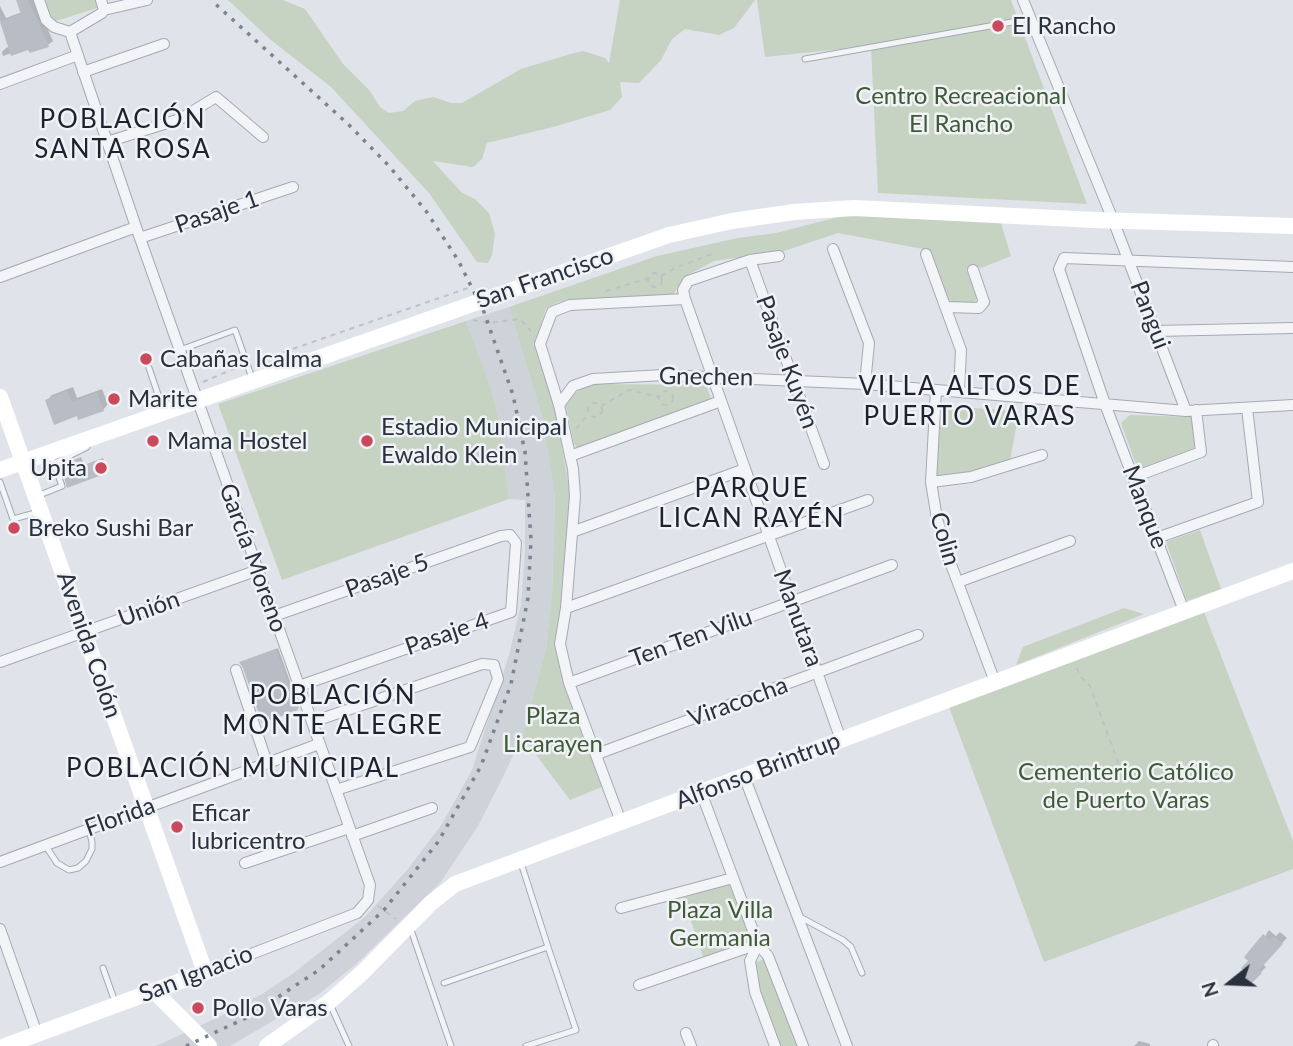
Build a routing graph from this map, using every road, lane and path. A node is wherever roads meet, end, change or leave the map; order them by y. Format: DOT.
graph roads {
  1 [pos="39,0"];
  2 [pos="147,0"];
  3 [pos="1023,0"];
  4 [pos="102,5"];
  5 [pos="1030,19"];
  6 [pos="70,32"];
  7 [pos="164,44"];
  8 [pos="78,55"];
  9 [pos="805,59"];
  10 [pos="83,72"];
  11 [pos="0,84"];
  12 [pos="263,137"];
  13 [pos="107,142"];
  14 [pos="293,187"];
  15 [pos="1113,220"];
  16 [pos="1293,226"];
  17 [pos="138,233"];
  18 [pos="833,249"];
  19 [pos="712,254"];
  20 [pos="926,254"];
  21 [pos="779,256"];
  22 [pos="750,260"];
  23 [pos="1129,261"];
  24 [pos="1293,267"];
  25 [pos="973,270"];
  26 [pos="661,276"];
  27 [pos="0,277"];
  28 [pos="649,278"];
  29 [pos="468,288"];
  30 [pos="596,294"];
  31 [pos="685,299"];
  32 [pos="947,307"];
  33 [pos="1293,328"];
  34 [pos="1156,331"];
  35 [pos="180,350"];
  36 [pos="247,364"];
  37 [pos="149,368"];
  38 [pos="713,377"];
  39 [pos="794,379"];
  40 [pos="253,380"];
  41 [pos="865,384"];
  42 [pos="936,390"];
  43 [pos="959,392"];
  44 [pos="195,393"];
  45 [pos="0,397"];
  46 [pos="659,397"];
  47 [pos="721,401"];
  48 [pos="1105,404"];
  49 [pos="559,405"];
  50 [pos="601,405"];
  51 [pos="1293,405"];
  52 [pos="1247,408"];
  53 [pos="1191,411"];
  54 [pos="164,412"];
  55 [pos="589,413"];
  56 [pos="573,432"];
  57 [pos="1042,455"];
  58 [pos="570,456"];
  59 [pos="52,458"];
  60 [pos="24,461"];
  61 [pos="824,464"];
  62 [pos="745,469"];
  63 [pos="0,470"];
  64 [pos="1134,477"];
  65 [pos="0,482"];
  66 [pos="931,482"];
  67 [pos="868,500"];
  68 [pos="39,504"];
  69 [pos="572,532"];
  70 [pos="769,535"];
  71 [pos="501,536"];
  72 [pos="1157,538"];
  73 [pos="1070,541"];
  74 [pos="892,565"];
  75 [pos="258,570"];
  76 [pos="1293,570"];
  77 [pos="958,582"];
  78 [pos="792,601"];
  79 [pos="566,608"];
  80 [pos="1184,611"];
  81 [pos="274,617"];
  82 [pos="85,632"];
  83 [pos="918,635"];
  84 [pos="1072,653"];
  85 [pos="0,662"];
  86 [pos="236,670"];
  87 [pos="818,673"];
  88 [pos="995,682"];
  89 [pos="569,683"];
  90 [pos="299,686"];
  91 [pos="312,722"];
  92 [pos="841,740"];
  93 [pos="319,744"];
  94 [pos="597,754"];
  95 [pos="267,763"];
  96 [pos="744,776"];
  97 [pos="1124,779"];
  98 [pos="336,790"];
  99 [pos="701,792"];
  100 [pos="147,807"];
  101 [pos="432,808"];
  102 [pos="621,822"];
  103 [pos="89,829"];
  104 [pos="351,832"];
  105 [pos="45,845"];
  106 [pos="520,860"];
  107 [pos="0,862"];
  108 [pos="246,863"];
  109 [pos="733,878"];
  110 [pos="368,900"];
  111 [pos="621,908"];
  112 [pos="797,916"];
  113 [pos="408,927"];
  114 [pos="0,929"];
  115 [pos="758,944"];
  116 [pos="548,947"];
  117 [pos="103,968"];
  118 [pos="205,972"];
  119 [pos="862,973"];
  120 [pos="444,983"];
  121 [pos="639,985"];
  122 [pos="154,991"];
  123 [pos="329,1002"];
  124 [pos="116,1005"];
  125 [pos="686,1033"];
  126 [pos="37,1034"];
  127 [pos="5,1046"];
  128 [pos="209,1046"];
  129 [pos="267,1046"];
  130 [pos="349,1046"];
  131 [pos="451,1046"];
  132 [pos="526,1046"];
  133 [pos="691,1046"];
  134 [pos="775,1046"];
  135 [pos="803,1046"];
  136 [pos="847,1046"];
  1 -- 6 [label="street"];
  2 -- 4 [label="street"];
  3 -- 5 [label="street, Pangui"];
  4 -- 6 [label="street"];
  5 -- 9 [label="lane"];
  5 -- 15 [label="street, Pangui"];
  6 -- 8 [label="street, García Moreno"];
  7 -- 10 [label="street"];
  8 -- 10 [label="street, García Moreno"];
  8 -- 11 [label="street"];
  10 -- 13 [label="street, García Moreno"];
  12 -- 13 [label="street"];
  13 -- 17 [label="street, García Moreno"];
  14 -- 17 [label="street, Pasaje 1"];
  15 -- 16 [label="street, San Francisco"];
  15 -- 23 [label="street, Pangui"];
  15 -- 40 [label="street, San Francisco"];
  17 -- 27 [label="street, Pasaje 1"];
  17 -- 35 [label="street, García Moreno"];
  18 -- 41 [label="street"];
  19 -- 26 [label="path"];
  20 -- 32 [label="street"];
  21 -- 22 [label="street"];
  22 -- 31 [label="street"];
  22 -- 39 [label="street, Pasaje Kuyén"];
  23 -- 24 [label="street"];
  23 -- 34 [label="street, Pangui"];
  23 -- 48 [label="street, Manque"];
  25 -- 32 [label="street"];
  26 -- 28 [label="path"];
  26 -- 28 [label="path"];
  28 -- 30 [label="path"];
  29 -- 36 [label="path"];
  31 -- 38 [label="street, Manutara"];
  31 -- 49 [label="street"];
  32 -- 43 [label="street"];
  33 -- 34 [label="street"];
  34 -- 53 [label="street, Pangui"];
  35 -- 36 [label="lane"];
  35 -- 44 [label="street, García Moreno"];
  36 -- 40 [label="lane"];
  36 -- 44 [label="path"];
  37 -- 54 [label="lane"];
  38 -- 39 [label="street, Gnechen"];
  38 -- 47 [label="street, Manutara"];
  38 -- 49 [label="street, Gnechen"];
  39 -- 41 [label="street, Gnechen"];
  39 -- 61 [label="street, Pasaje Kuyén"];
  40 -- 44 [label="street, San Francisco"];
  41 -- 42 [label="street, Gnechen"];
  42 -- 43 [label="street, Gnechen"];
  42 -- 66 [label="street, Colin"];
  43 -- 48 [label="street, Gnechen"];
  44 -- 54 [label="street, San Francisco"];
  44 -- 75 [label="street, García Moreno"];
  45 -- 60 [label="street, Avenida Colón"];
  46 -- 50 [label="path"];
  47 -- 58 [label="street"];
  47 -- 62 [label="street, Manutara"];
  48 -- 53 [label="street, Gnechen"];
  48 -- 64 [label="street, Manque"];
  49 -- 58 [label="street"];
  50 -- 55 [label="path"];
  50 -- 55 [label="path"];
  51 -- 52 [label="street, Gnechen"];
  52 -- 53 [label="street, Gnechen"];
  52 -- 72 [label="street"];
  53 -- 64 [label="street, Pangui"];
  54 -- 59 [label="street, San Francisco"];
  55 -- 56 [label="path"];
  57 -- 66 [label="street"];
  58 -- 69 [label="street"];
  59 -- 60 [label="street, San Francisco"];
  59 -- 68 [label="lane"];
  60 -- 63 [label="street, San Francisco"];
  60 -- 68 [label="street, Avenida Colón"];
  62 -- 69 [label="street"];
  62 -- 70 [label="street, Manutara"];
  64 -- 72 [label="street, Manque"];
  65 -- 68 [label="lane"];
  66 -- 77 [label="street, Colin"];
  67 -- 70 [label="street"];
  68 -- 82 [label="street, Avenida Colón"];
  69 -- 79 [label="street"];
  70 -- 78 [label="street, Manutara"];
  70 -- 79 [label="street"];
  71 -- 81 [label="street, Pasaje 5"];
  71 -- 90 [label="street, Pasaje 4"];
  72 -- 80 [label="street, Manque"];
  73 -- 77 [label="street"];
  74 -- 78 [label="street, Ten Ten Vilu"];
  75 -- 81 [label="street, García Moreno"];
  75 -- 82 [label="street, Unión"];
  76 -- 80 [label="street, Alfonso Brintrup"];
  77 -- 88 [label="street, Colin"];
  78 -- 87 [label="street, Manutara"];
  78 -- 89 [label="street, Ten Ten Vilu"];
  79 -- 89 [label="street"];
  80 -- 84 [label="street, Alfonso Brintrup"];
  81 -- 90 [label="street, García Moreno"];
  82 -- 85 [label="street, Unión"];
  82 -- 100 [label="street, Avenida Colón"];
  83 -- 87 [label="street, Viracocha"];
  84 -- 88 [label="street, Alfonso Brintrup"];
  84 -- 97 [label="path"];
  86 -- 95 [label="street"];
  87 -- 92 [label="street, Manutara"];
  87 -- 94 [label="street, Viracocha"];
  88 -- 92 [label="street, Alfonso Brintrup"];
  89 -- 94 [label="street"];
  90 -- 91 [label="street, García Moreno"];
  91 -- 93 [label="street, García Moreno"];
  91 -- 98 [label="street"];
  92 -- 96 [label="street, Alfonso Brintrup"];
  93 -- 95 [label="street, Florida"];
  93 -- 98 [label="street, García Moreno"];
  94 -- 102 [label="street"];
  95 -- 100 [label="street, Florida"];
  96 -- 99 [label="street, Alfonso Brintrup"];
  96 -- 112 [label="street"];
  98 -- 104 [label="street, García Moreno"];
  99 -- 102 [label="street, Alfonso Brintrup"];
  99 -- 109 [label="street"];
  100 -- 103 [label="street, Florida"];
  100 -- 118 [label="street, Avenida Colón"];
  101 -- 104 [label="street"];
  102 -- 106 [label="street, Alfonso Brintrup"];
  103 -- 105 [label="street, Florida"];
  103 -- 105 [label="lane"];
  104 -- 108 [label="street"];
  104 -- 110 [label="street, García Moreno"];
  105 -- 107 [label="street, Florida"];
  106 -- 113 [label="street, Alfonso Brintrup"];
  106 -- 116 [label="lane"];
  109 -- 111 [label="street"];
  109 -- 115 [label="street"];
  110 -- 113 [label="path"];
  110 -- 118 [label="street, San Ignacio"];
  112 -- 119 [label="lane"];
  112 -- 136 [label="street"];
  113 -- 123 [label="street, Alfonso Brintrup"];
  113 -- 131 [label="lane"];
  114 -- 126 [label="street"];
  115 -- 121 [label="street"];
  115 -- 134 [label="street"];
  115 -- 135 [label="street"];
  116 -- 120 [label="lane"];
  116 -- 132 [label="lane"];
  117 -- 124 [label="lane"];
  118 -- 122 [label="street, San Ignacio"];
  122 -- 124 [label="street, San Ignacio"];
  122 -- 128 [label="street"];
  123 -- 129 [label="street, Alfonso Brintrup"];
  123 -- 130 [label="lane"];
  124 -- 126 [label="street, San Ignacio"];
  125 -- 133 [label="street"];
  126 -- 127 [label="street, San Ignacio"];
}
